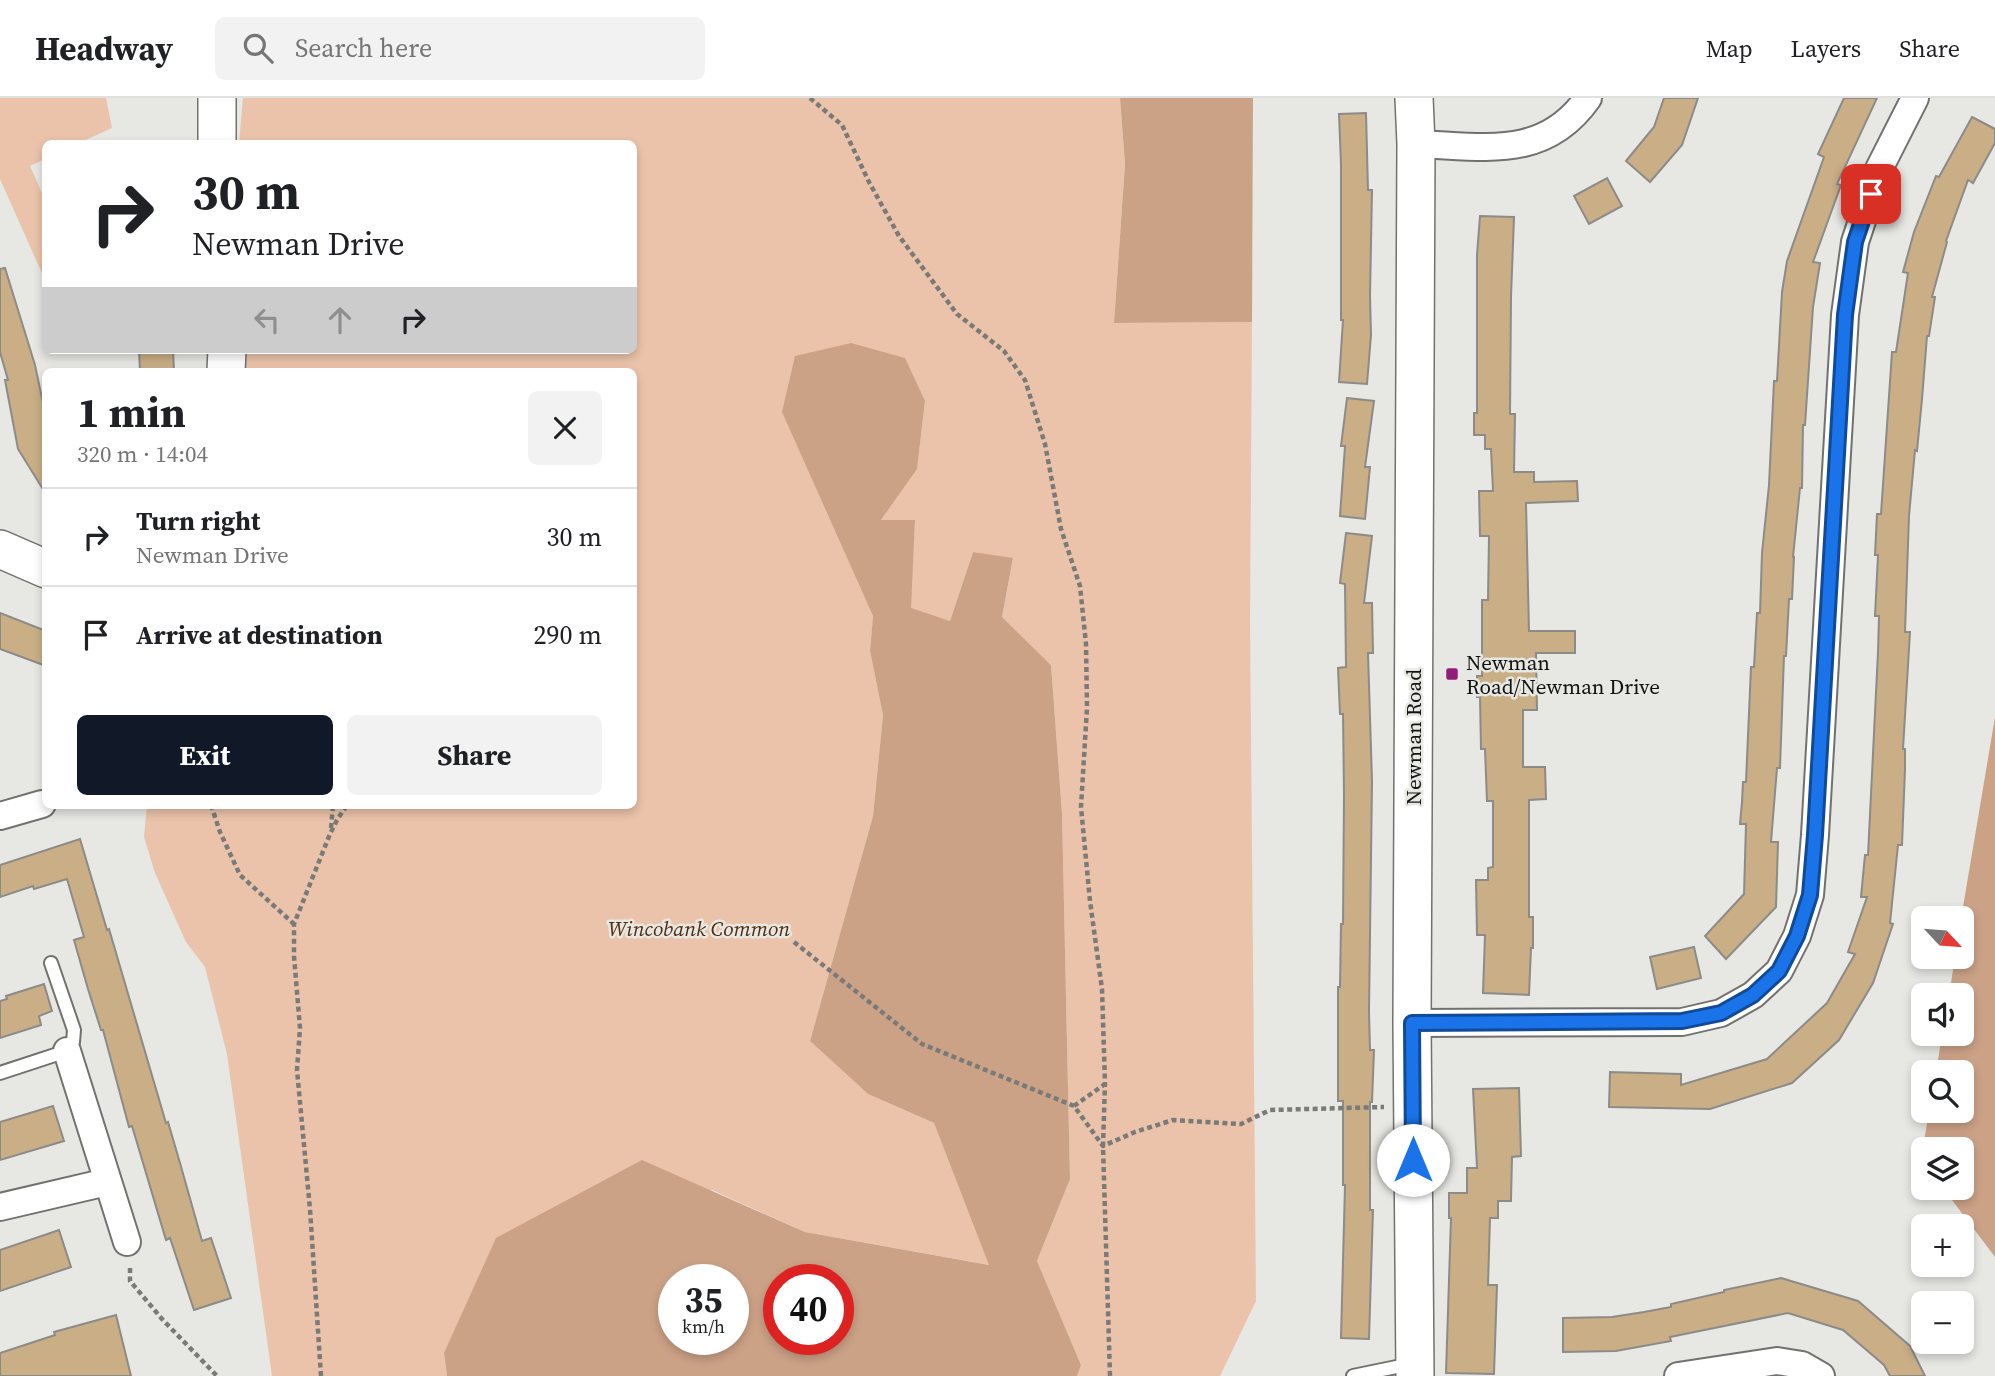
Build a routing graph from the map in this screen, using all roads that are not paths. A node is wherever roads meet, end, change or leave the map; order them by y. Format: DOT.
graph roads {
  1 [pos="217,98"];
  2 [pos="1414,98"];
  3 [pos="1588,98"];
  4 [pos="1915,98"];
  5 [pos="217,140"];
  6 [pos="1416,144"];
  7 [pos="0,550"];
  8 [pos="42,567"];
  9 [pos="42,804"];
  10 [pos="0,816"];
  11 [pos="51,963"];
  12 [pos="1412,1023"];
  13 [pos="67,1051"];
  14 [pos="0,1073"];
  15 [pos="107,1182"];
  16 [pos="0,1207"];
  17 [pos="127,1242"];
  18 [pos="1414,1369"];
  19 [pos="1353,1376"];
  20 [pos="1678,1376"];
  21 [pos="1821,1376"];
  1 -- 5 [label="street"];
  2 -- 6 [label="street, Newman Road"];
  3 -- 6 [label="street"];
  4 -- 12 [label="street"];
  6 -- 12 [label="street, Newman Road"];
  7 -- 8 [label="street"];
  9 -- 10 [label="street"];
  11 -- 13 [label="lane"];
  12 -- 18 [label="street, Newman Road"];
  13 -- 14 [label="lane"];
  13 -- 15 [label="street"];
  15 -- 16 [label="street"];
  15 -- 17 [label="street"];
  18 -- 19 [label="lane"];
  20 -- 21 [label="street"];
}
